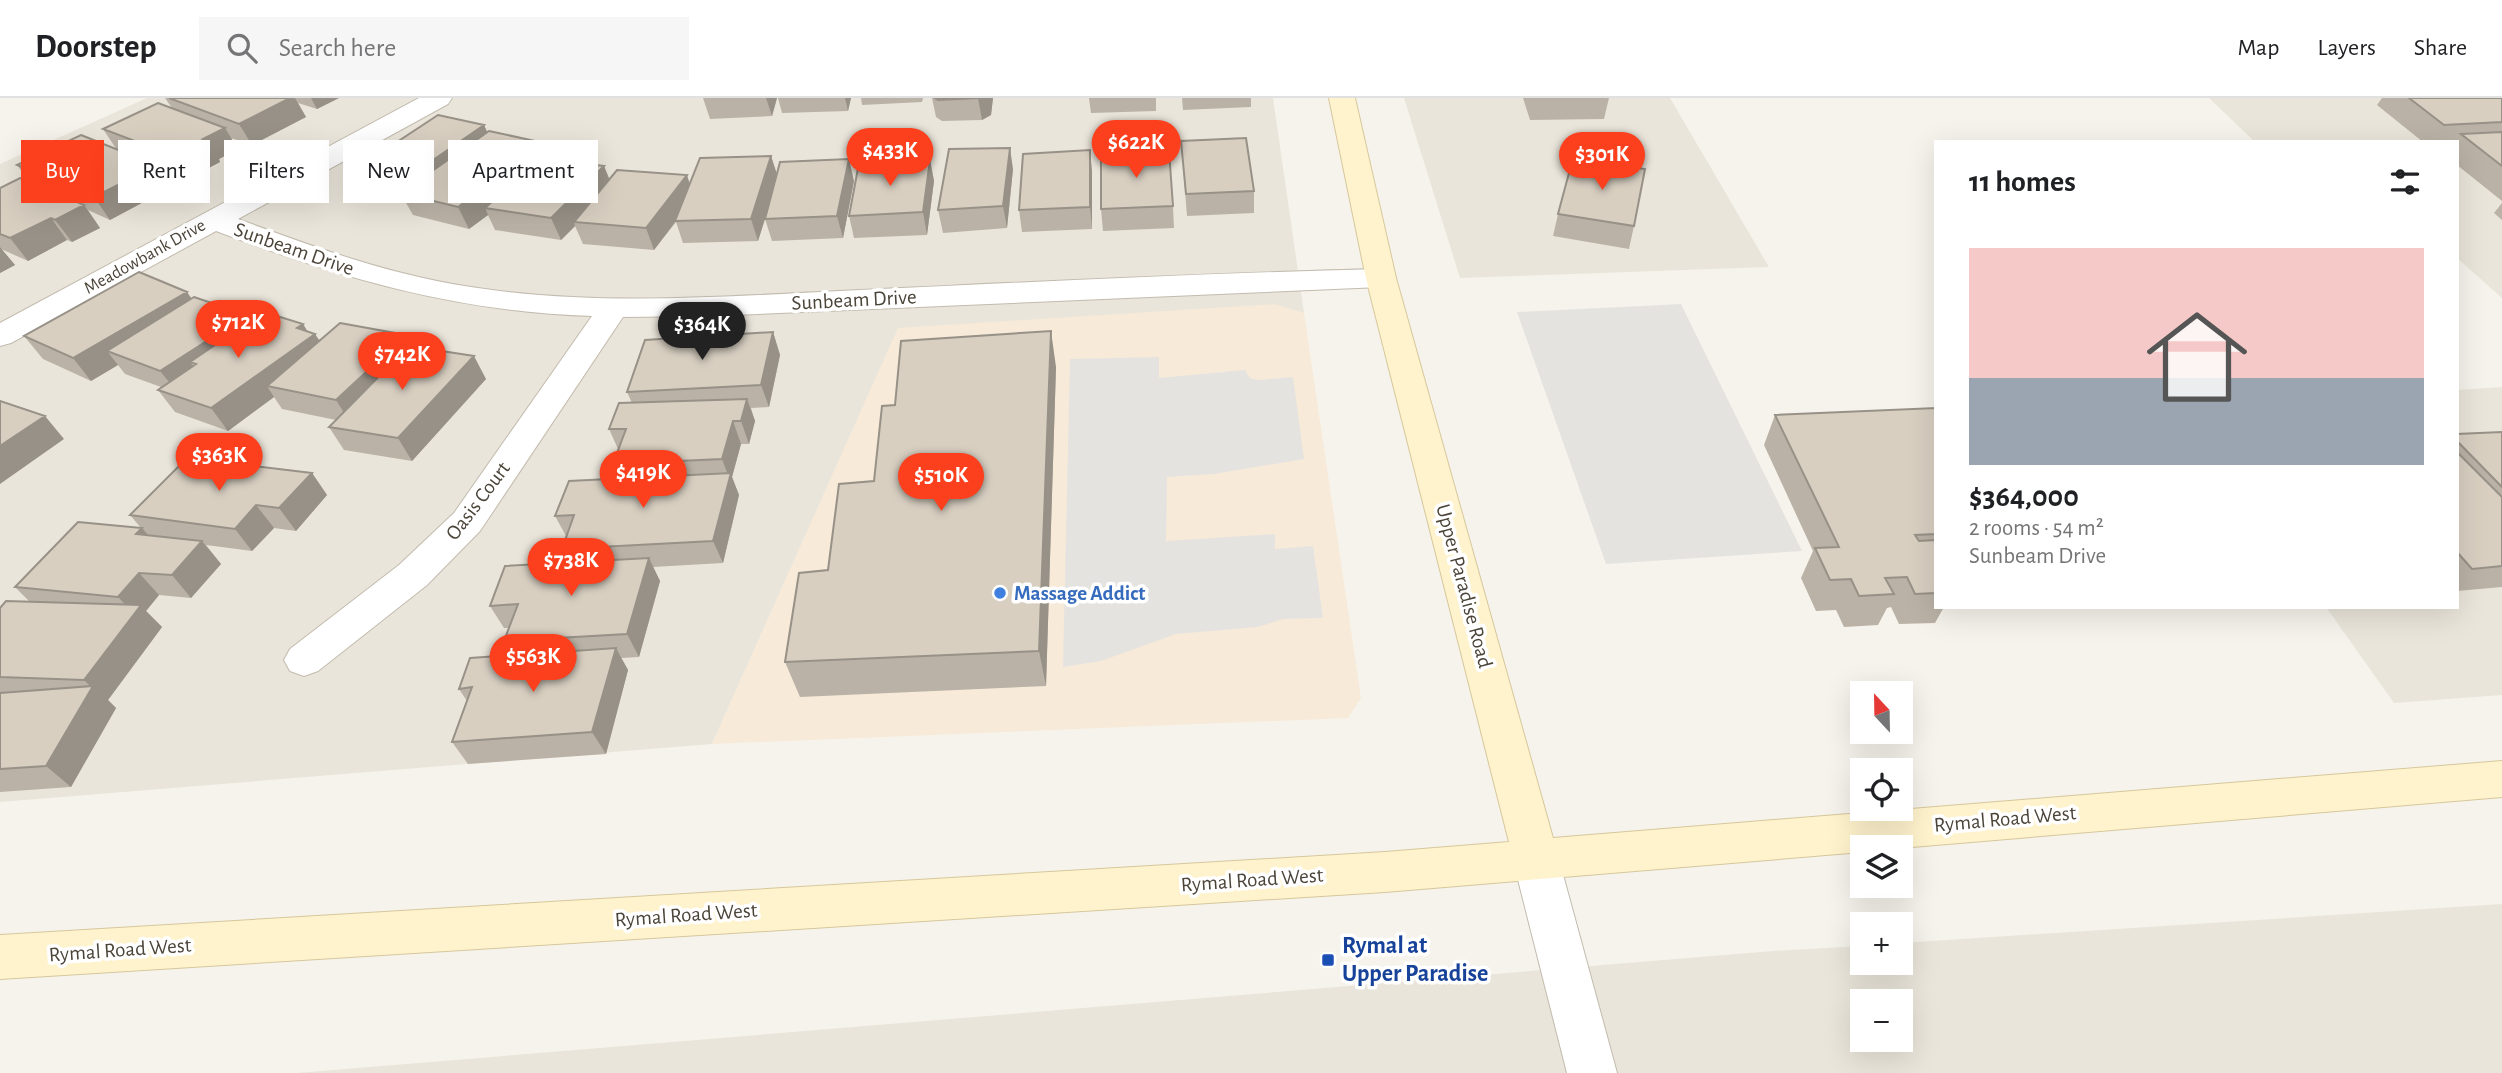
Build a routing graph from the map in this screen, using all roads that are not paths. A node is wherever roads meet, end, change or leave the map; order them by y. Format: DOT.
graph roads {
  1 [pos="439,98"];
  2 [pos="1342,98"];
  3 [pos="213,220"];
  4 [pos="1381,278"];
  5 [pos="613,307"];
  6 [pos="0,336"];
  7 [pos="304,660"];
  8 [pos="2502,779"];
  9 [pos="1536,860"];
  10 [pos="0,957"];
  11 [pos="1592,1073"];
  1 -- 3 [label="street, Meadowbank Drive"];
  2 -- 4 [label="main road, Upper Paradise Road"];
  3 -- 5 [label="street, Sunbeam Drive"];
  3 -- 6 [label="street, Meadowbank Drive"];
  4 -- 5 [label="street, Sunbeam Drive"];
  4 -- 9 [label="main road, Upper Paradise Road"];
  5 -- 7 [label="street, Oasis Court"];
  8 -- 9 [label="main road, Rymal Road West"];
  9 -- 10 [label="main road, Rymal Road West"];
  9 -- 11 [label="street, Upper Paradise Road"];
}
